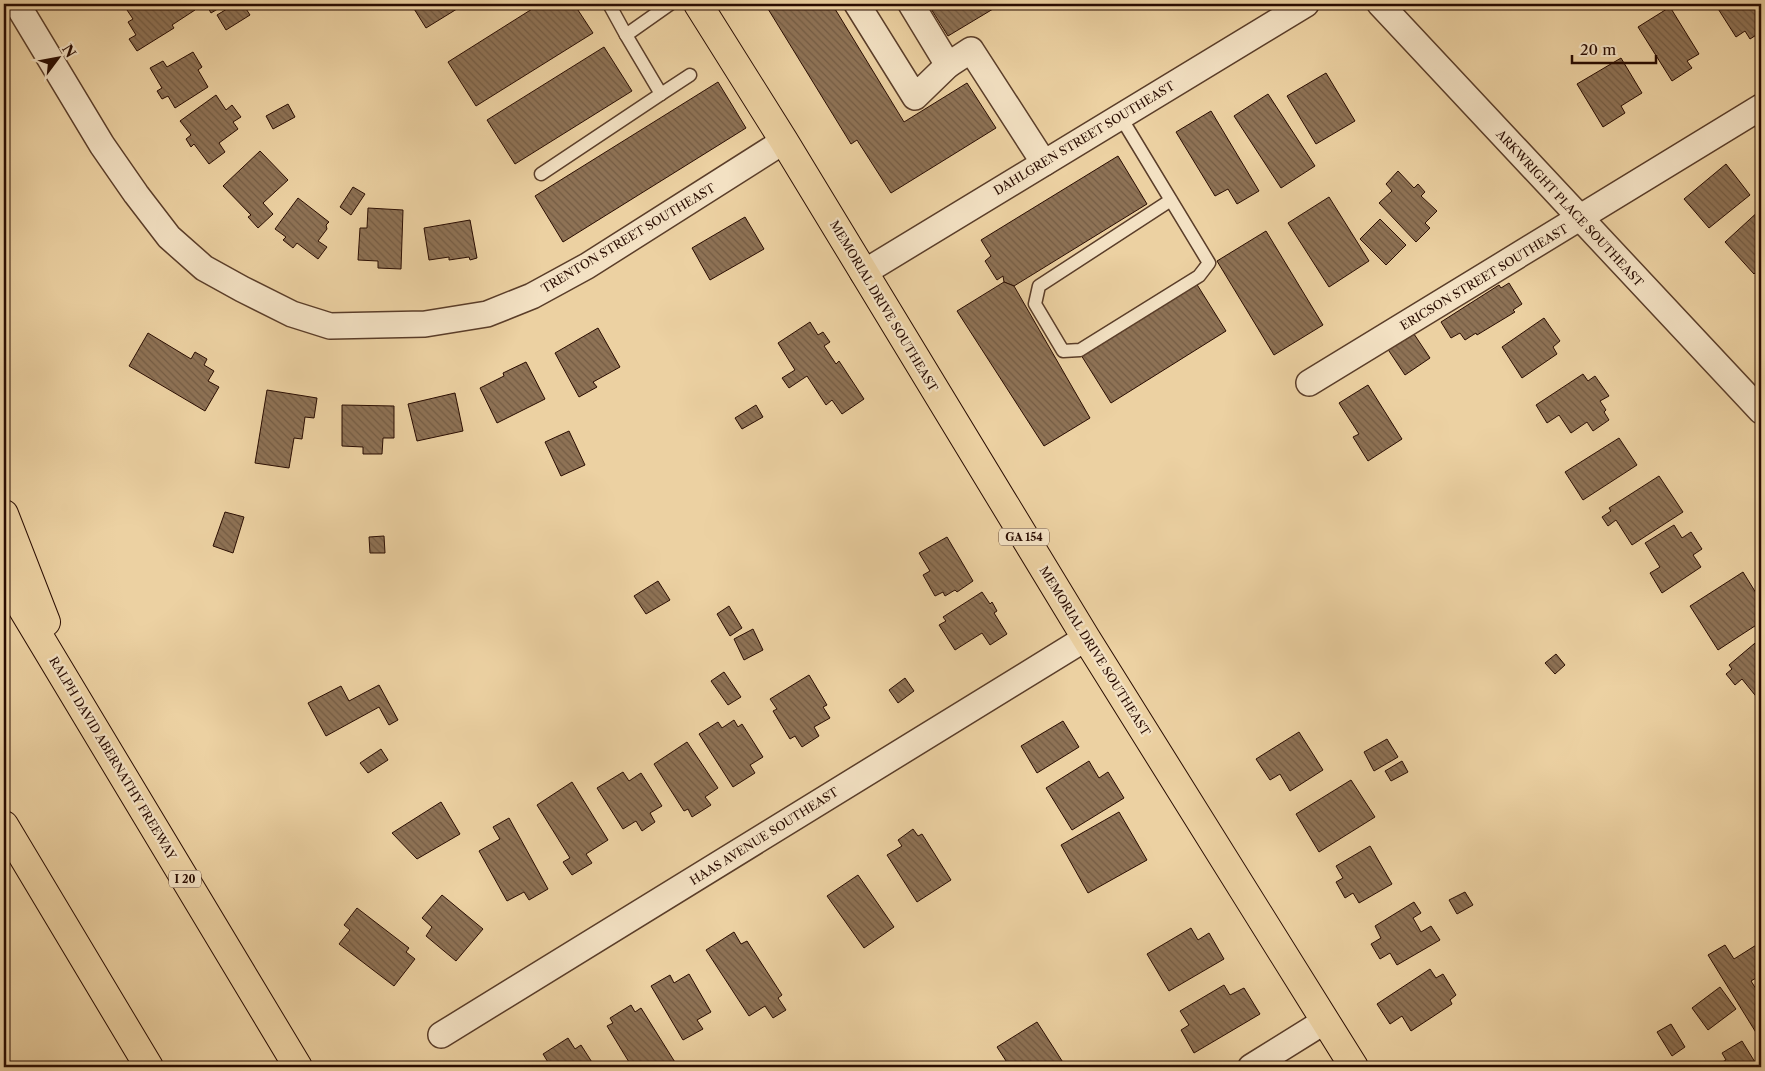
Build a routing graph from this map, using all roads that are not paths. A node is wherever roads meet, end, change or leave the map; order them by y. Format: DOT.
graph roads {
  1 [pos="17,4"];
  2 [pos="609,4"];
  3 [pos="670,4"];
  4 [pos="698,4"];
  5 [pos="857,4"];
  6 [pos="911,4"];
  7 [pos="1306,4"];
  8 [pos="1380,4"];
  9 [pos="626,35"];
  10 [pos="948,65"];
  11 [pos="690,75"];
  12 [pos="661,94"];
  13 [pos="1761,107"];
  14 [pos="1120,116"];
  15 [pos="784,141"];
  16 [pos="1044,163"];
  17 [pos="541,174"];
  18 [pos="1171,200"];
  19 [pos="1580,218"];
  20 [pos="863,272"];
  21 [pos="1309,383"];
  22 [pos="1761,411"];
  23 [pos="4,514"];
  24 [pos="4,578"];
  25 [pos="1086,638"];
  26 [pos="73,691"];
  27 [pos="4,825"];
  28 [pos="4,840"];
  29 [pos="60,920"];
  30 [pos="1325,1021"];
  31 [pos="441,1035"];
  32 [pos="149,1067"];
  33 [pos="298,1067"];
  34 [pos="1251,1067"];
  35 [pos="1354,1067"];
  1 -- 15 [label="street, TRENTON STREET SOUTHEAST"];
  2 -- 9 [label="lane"];
  3 -- 9 [label="lane"];
  4 -- 15 [label="main road, MEMORIAL DRIVE SOUTHEAST / GA 154"];
  5 -- 10 [label="street"];
  6 -- 10 [label="street"];
  7 -- 14 [label="street, DAHLGREN STREET SOUTHEAST"];
  8 -- 19 [label="street, ARKWRIGHT PLACE SOUTHEAST"];
  9 -- 12 [label="lane"];
  10 -- 16 [label="street"];
  11 -- 12 [label="lane"];
  12 -- 17 [label="lane"];
  13 -- 19 [label="street, ERICSON STREET SOUTHEAST"];
  14 -- 16 [label="street, DAHLGREN STREET SOUTHEAST"];
  14 -- 18 [label="lane"];
  15 -- 20 [label="main road, MEMORIAL DRIVE SOUTHEAST / GA 154"];
  16 -- 20 [label="street, DAHLGREN STREET SOUTHEAST"];
  18 -- 18 [label="lane"];
  19 -- 21 [label="street, ERICSON STREET SOUTHEAST"];
  19 -- 22 [label="street, ARKWRIGHT PLACE SOUTHEAST"];
  20 -- 25 [label="main road, MEMORIAL DRIVE SOUTHEAST / GA 154"];
  23 -- 26 [label="main road"];
  24 -- 26 [label="main road, RALPH DAVID ABERNATHY FREEWAY / I 20"];
  25 -- 30 [label="main road, MEMORIAL DRIVE SOUTHEAST / GA 154"];
  25 -- 31 [label="street, HAAS AVENUE SOUTHEAST"];
  26 -- 33 [label="main road, RALPH DAVID ABERNATHY FREEWAY / I 20"];
  27 -- 29 [label="main road"];
  28 -- 29 [label="main road"];
  29 -- 32 [label="main road"];
  30 -- 34 [label="street"];
  30 -- 35 [label="main road, MEMORIAL DRIVE SOUTHEAST / GA 154"];
}
